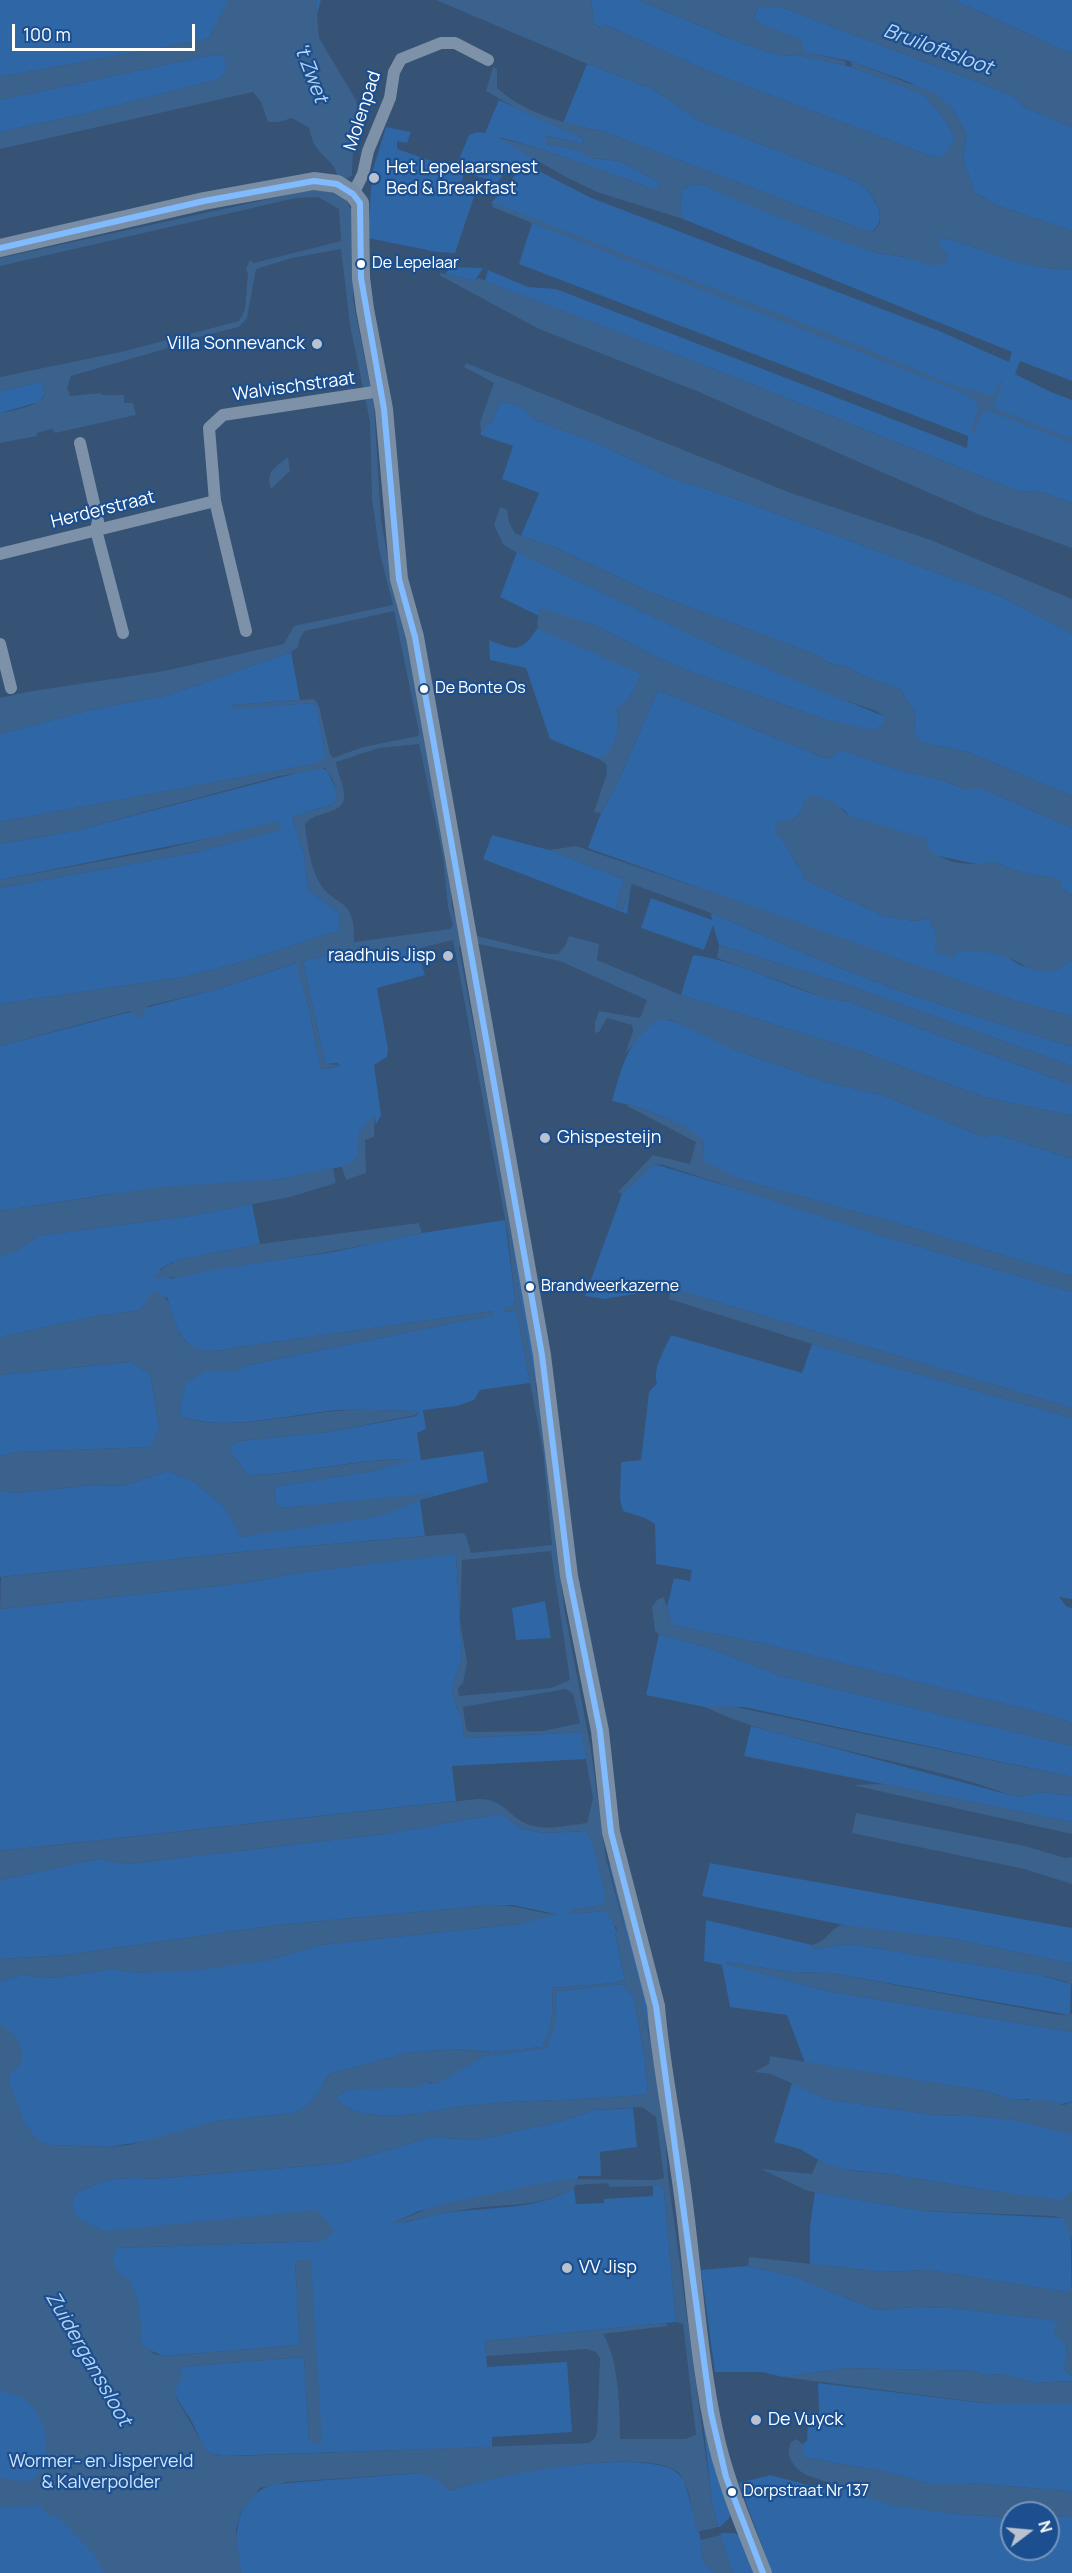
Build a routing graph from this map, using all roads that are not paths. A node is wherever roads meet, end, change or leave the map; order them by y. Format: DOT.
graph roads {
  1 [pos="488,60"];
  2 [pos="346,189"];
  3 [pos="0,248"];
  4 [pos="377,393"];
  5 [pos="80,443"];
  6 [pos="214,501"];
  7 [pos="96,530"];
  8 [pos="0,554"];
  9 [pos="246,631"];
  10 [pos="123,633"];
  11 [pos="0,644"];
  12 [pos="11,688"];
  13 [pos="763,2573"];
  1 -- 2 [label="street, Molenpad"];
  2 -- 3 [label="street"];
  2 -- 4 [label="street"];
  4 -- 6 [label="street, Walvischstraat"];
  4 -- 13 [label="street"];
  5 -- 7 [label="street"];
  6 -- 7 [label="street, Herderstraat"];
  6 -- 9 [label="street, Walvischstraat"];
  7 -- 8 [label="street, Herderstraat"];
  7 -- 10 [label="street"];
  11 -- 12 [label="street"];
}
